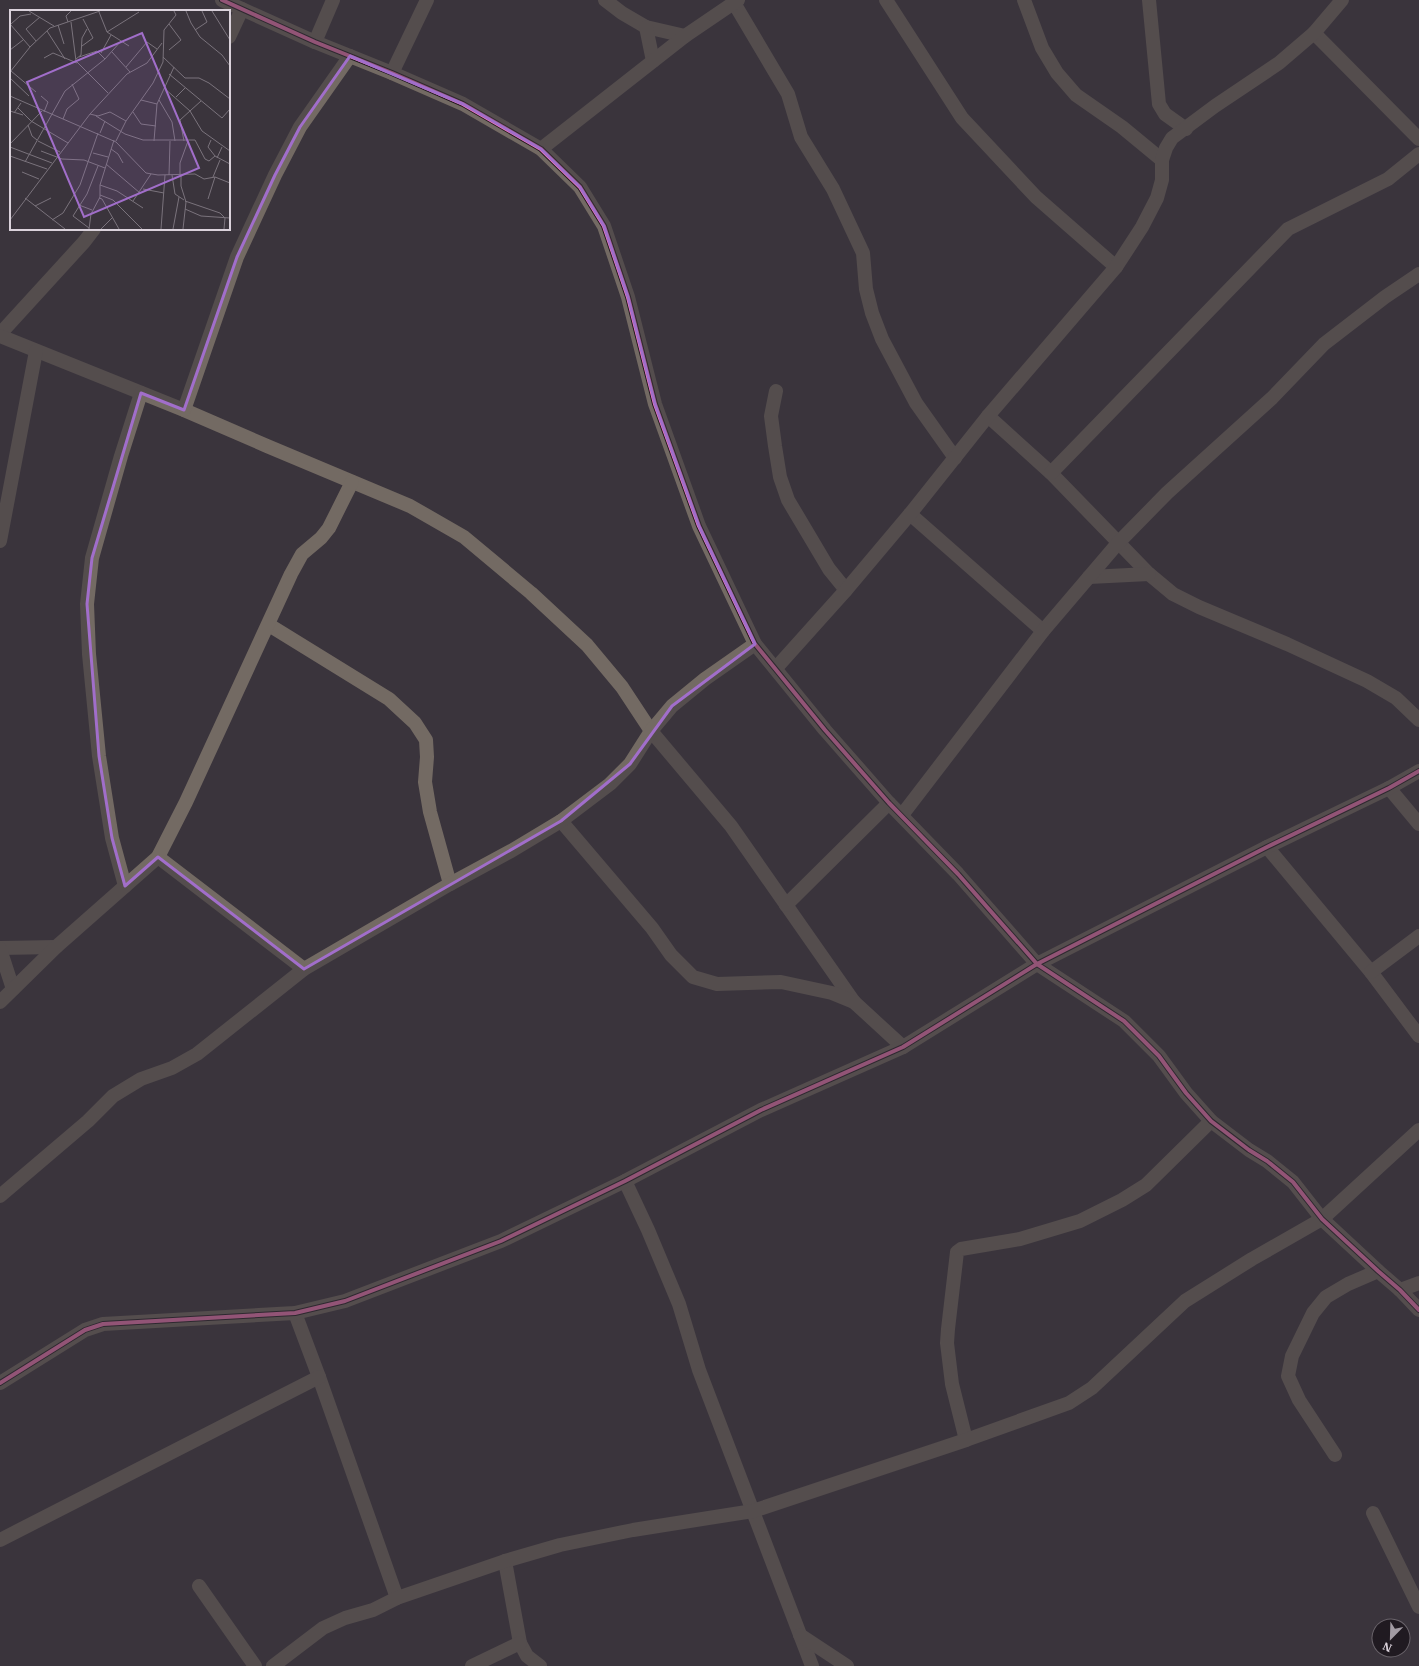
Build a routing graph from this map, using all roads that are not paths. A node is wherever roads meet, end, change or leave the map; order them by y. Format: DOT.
graph roads {
  1 [pos="225,0"];
  2 [pos="333,0"];
  3 [pos="427,0"];
  4 [pos="605,0"];
  5 [pos="886,0"];
  6 [pos="1024,0"];
  7 [pos="1149,0"];
  8 [pos="1342,0"];
  9 [pos="736,2"];
  10 [pos="242,9"];
  11 [pos="646,27"];
  12 [pos="1314,33"];
  13 [pos="230,35"];
  14 [pos="685,36"];
  15 [pos="315,42"];
  16 [pos="350,56"];
  17 [pos="653,61"];
  18 [pos="392,73"];
  19 [pos="1186,129"];
  20 [pos="1419,139"];
  21 [pos="540,149"];
  22 [pos="1419,154"];
  23 [pos="1162,160"];
  24 [pos="93,230"];
  25 [pos="1116,267"];
  26 [pos="1419,274"];
  27 [pos="0,335"];
  28 [pos="36,351"];
  29 [pos="776,390"];
  30 [pos="141,393"];
  31 [pos="184,410"];
  32 [pos="988,416"];
  33 [pos="955,458"];
  34 [pos="1051,473"];
  35 [pos="352,482"];
  36 [pos="910,514"];
  37 [pos="0,540"];
  38 [pos="1118,543"];
  39 [pos="1149,574"];
  40 [pos="1089,577"];
  41 [pos="846,590"];
  42 [pos="269,625"];
  43 [pos="1043,631"];
  44 [pos="755,644"];
  45 [pos="776,668"];
  46 [pos="1419,720"];
  47 [pos="651,730"];
  48 [pos="1419,771"];
  49 [pos="1389,788"];
  50 [pos="889,802"];
  51 [pos="902,815"];
  52 [pos="561,820"];
  53 [pos="1419,824"];
  54 [pos="1267,847"];
  55 [pos="158,857"];
  56 [pos="450,884"];
  57 [pos="125,886"];
  58 [pos="786,905"];
  59 [pos="1419,936"];
  60 [pos="56,947"];
  61 [pos="0,949"];
  62 [pos="1037,964"];
  63 [pos="304,969"];
  64 [pos="1372,972"];
  65 [pos="12,989"];
  66 [pos="0,1002"];
  67 [pos="854,1002"];
  68 [pos="1419,1036"];
  69 [pos="903,1047"];
  70 [pos="1211,1121"];
  71 [pos="1419,1130"];
  72 [pos="625,1181"];
  73 [pos="0,1196"];
  74 [pos="1322,1219"];
  75 [pos="1378,1271"];
  76 [pos="1419,1282"];
  77 [pos="1400,1290"];
  78 [pos="1419,1310"];
  79 [pos="295,1313"];
  80 [pos="320,1376"];
  81 [pos="0,1383"];
  82 [pos="966,1440"];
  83 [pos="1335,1455"];
  84 [pos="753,1511"];
  85 [pos="1373,1513"];
  86 [pos="0,1540"];
  87 [pos="505,1561"];
  88 [pos="199,1586"];
  89 [pos="397,1598"];
  90 [pos="1419,1607"];
  91 [pos="800,1635"];
  92 [pos="520,1643"];
  93 [pos="255,1666"];
  94 [pos="273,1666"];
  95 [pos="472,1666"];
  96 [pos="540,1666"];
  97 [pos="812,1666"];
  98 [pos="846,1666"];
  1 -- 10 [label="street"];
  2 -- 15 [label="street"];
  3 -- 18 [label="street"];
  4 -- 11 [label="street"];
  5 -- 25 [label="street"];
  6 -- 23 [label="street"];
  7 -- 19 [label="street"];
  8 -- 12 [label="street"];
  9 -- 14 [label="street"];
  9 -- 33 [label="street"];
  10 -- 13 [label="street"];
  10 -- 15 [label="street"];
  11 -- 14 [label="street"];
  11 -- 17 [label="street"];
  12 -- 19 [label="street"];
  12 -- 20 [label="street"];
  14 -- 17 [label="street"];
  15 -- 16 [label="street"];
  16 -- 18 [label="street"];
  16 -- 31 [label="street"];
  17 -- 21 [label="street"];
  18 -- 21 [label="street"];
  19 -- 23 [label="street"];
  21 -- 44 [label="street"];
  22 -- 34 [label="street"];
  23 -- 25 [label="street"];
  24 -- 27 [label="street"];
  25 -- 32 [label="street"];
  26 -- 38 [label="street"];
  27 -- 28 [label="street"];
  28 -- 30 [label="street"];
  28 -- 37 [label="street"];
  29 -- 41 [label="street"];
  30 -- 31 [label="street"];
  30 -- 57 [label="street"];
  31 -- 35 [label="street"];
  32 -- 33 [label="street"];
  32 -- 34 [label="street"];
  33 -- 36 [label="street"];
  34 -- 38 [label="street"];
  35 -- 42 [label="street"];
  35 -- 47 [label="street"];
  36 -- 41 [label="street"];
  36 -- 43 [label="street"];
  38 -- 39 [label="street"];
  38 -- 40 [label="street"];
  39 -- 40 [label="street"];
  39 -- 46 [label="street"];
  40 -- 43 [label="street"];
  41 -- 45 [label="street"];
  42 -- 55 [label="street"];
  42 -- 56 [label="street"];
  43 -- 51 [label="street"];
  44 -- 45 [label="street"];
  44 -- 47 [label="street"];
  45 -- 50 [label="street"];
  47 -- 52 [label="street"];
  47 -- 58 [label="street"];
  48 -- 49 [label="street"];
  49 -- 53 [label="street"];
  49 -- 54 [label="street"];
  50 -- 51 [label="street"];
  50 -- 58 [label="street"];
  51 -- 62 [label="street"];
  52 -- 56 [label="street"];
  52 -- 67 [label="street"];
  54 -- 62 [label="street"];
  54 -- 64 [label="street"];
  55 -- 57 [label="street"];
  55 -- 63 [label="street"];
  56 -- 63 [label="street"];
  57 -- 60 [label="street"];
  58 -- 67 [label="street"];
  59 -- 64 [label="street"];
  60 -- 61 [label="street"];
  60 -- 65 [label="street"];
  61 -- 65 [label="street"];
  62 -- 69 [label="street"];
  62 -- 70 [label="street"];
  63 -- 73 [label="street"];
  64 -- 68 [label="street"];
  65 -- 66 [label="street"];
  67 -- 69 [label="street"];
  69 -- 72 [label="street"];
  70 -- 74 [label="street"];
  70 -- 82 [label="street"];
  71 -- 74 [label="street"];
  72 -- 79 [label="street"];
  72 -- 84 [label="street"];
  74 -- 75 [label="street"];
  74 -- 82 [label="street"];
  75 -- 77 [label="street"];
  75 -- 83 [label="street"];
  76 -- 77 [label="street"];
  77 -- 78 [label="street"];
  79 -- 80 [label="street"];
  79 -- 81 [label="street"];
  80 -- 86 [label="street"];
  80 -- 89 [label="street"];
  82 -- 84 [label="street"];
  84 -- 87 [label="street"];
  84 -- 91 [label="street"];
  85 -- 90 [label="street"];
  87 -- 89 [label="street"];
  87 -- 92 [label="street"];
  88 -- 93 [label="street"];
  89 -- 94 [label="street"];
  91 -- 97 [label="street"];
  91 -- 98 [label="street"];
  92 -- 95 [label="street"];
  92 -- 96 [label="street"];
}
